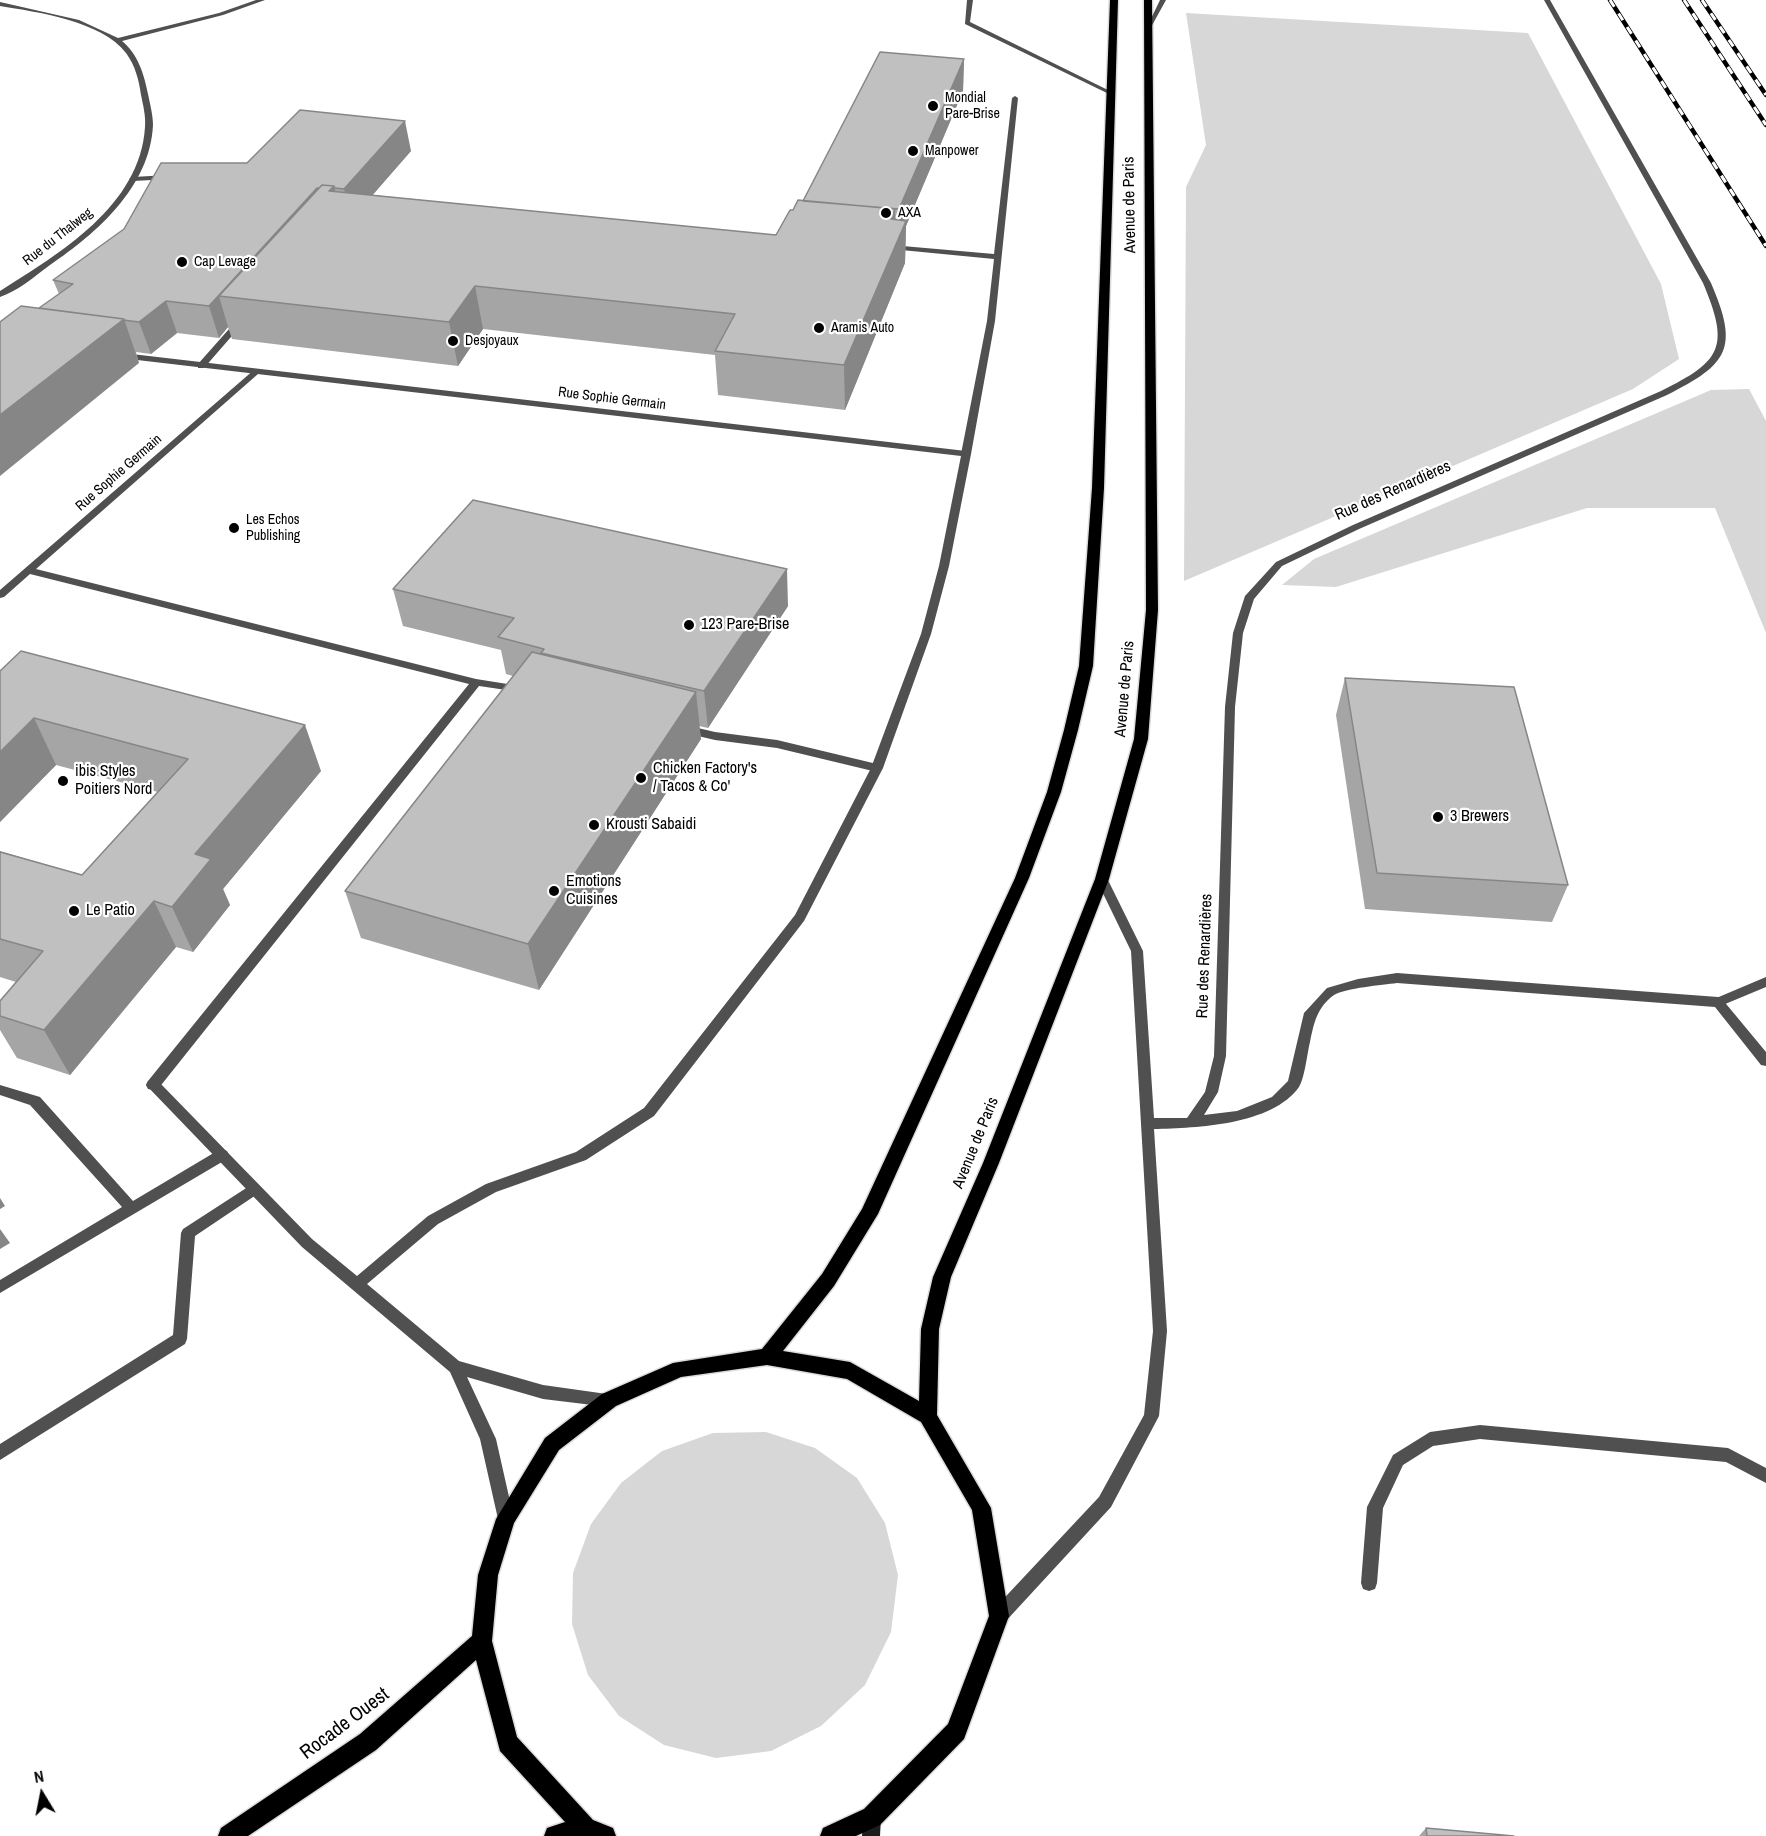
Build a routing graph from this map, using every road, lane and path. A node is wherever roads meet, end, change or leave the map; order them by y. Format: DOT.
graph roads {
  1 [pos="262,0"];
  2 [pos="970,0"];
  3 [pos="1114,0"];
  4 [pos="1148,0"];
  5 [pos="1163,0"];
  6 [pos="1546,0"];
  7 [pos="0,4"];
  8 [pos="1148,28"];
  9 [pos="118,40"];
  10 [pos="1111,93"];
  11 [pos="1015,98"];
  12 [pos="174,177"];
  13 [pos="133,179"];
  14 [pos="882,246"];
  15 [pos="998,257"];
  16 [pos="0,295"];
  17 [pos="246,315"];
  18 [pos="118,355"];
  19 [pos="201,366"];
  20 [pos="255,372"];
  21 [pos="966,454"];
  22 [pos="28,570"];
  23 [pos="0,595"];
  24 [pos="476,682"];
  25 [pos="535,692"];
  26 [pos="670,725"];
  27 [pos="877,768"];
  28 [pos="1102,879"];
  29 [pos="1766,982"];
  30 [pos="1719,1002"];
  31 [pos="1766,1061"];
  32 [pos="0,1090"];
  33 [pos="1190,1123"];
  34 [pos="1149,1124"];
  35 [pos="222,1155"];
  36 [pos="254,1189"];
  37 [pos="132,1209"];
  38 [pos="356,1285"];
  39 [pos="0,1287"];
  40 [pos="767,1357"];
  41 [pos="455,1367"];
  42 [pos="609,1400"];
  43 [pos="928,1416"];
  44 [pos="0,1453"];
  45 [pos="1766,1476"];
  46 [pos="506,1519"];
  47 [pos="1369,1583"];
  48 [pos="999,1616"];
  49 [pos="482,1641"];
  50 [pos="872,1826"];
  51 [pos="595,1832"];
  52 [pos="229,1836"];
  53 [pos="555,1836"];
  54 [pos="831,1836"];
  1 -- 9 [label="street"];
  2 -- 10 [label="street"];
  3 -- 10 [label="main road, Avenue de Paris"];
  4 -- 8 [label="main road, Avenue de Paris"];
  5 -- 8 [label="street"];
  6 -- 33 [label="street, Rue des Renardières"];
  7 -- 9 [label="street, Rue du Thalweg"];
  8 -- 28 [label="main road, Avenue de Paris"];
  9 -- 13 [label="street, Rue du Thalweg"];
  10 -- 40 [label="main road, Avenue de Paris"];
  11 -- 15 [label="street"];
  12 -- 13 [label="street"];
  13 -- 16 [label="street, Rue du Thalweg"];
  14 -- 15 [label="street"];
  15 -- 21 [label="street"];
  17 -- 19 [label="street"];
  18 -- 19 [label="street, Rue Sophie Germain"];
  19 -- 20 [label="street, Rue Sophie Germain"];
  20 -- 21 [label="street, Rue Sophie Germain"];
  20 -- 22 [label="street, Rue Sophie Germain"];
  21 -- 27 [label="street"];
  22 -- 23 [label="street, Rue Sophie Germain"];
  22 -- 24 [label="street"];
  24 -- 25 [label="street"];
  24 -- 35 [label="street"];
  26 -- 27 [label="street"];
  27 -- 38 [label="street"];
  28 -- 34 [label="street"];
  28 -- 43 [label="main road, Avenue de Paris"];
  29 -- 30 [label="street"];
  30 -- 31 [label="street"];
  30 -- 33 [label="street"];
  32 -- 37 [label="street"];
  33 -- 34 [label="street"];
  34 -- 48 [label="street"];
  35 -- 36 [label="street"];
  35 -- 37 [label="street"];
  36 -- 38 [label="street"];
  36 -- 44 [label="street"];
  37 -- 39 [label="street"];
  38 -- 41 [label="street"];
  40 -- 42 [label="main road"];
  40 -- 43 [label="main road"];
  41 -- 42 [label="street"];
  41 -- 46 [label="street"];
  42 -- 46 [label="main road"];
  43 -- 48 [label="main road"];
  45 -- 47 [label="street"];
  46 -- 49 [label="main road"];
  48 -- 50 [label="main road"];
  49 -- 51 [label="main road"];
  49 -- 52 [label="main road, Rocade Ouest"];
  50 -- 54 [label="main road"];
  51 -- 53 [label="main road"];
}
